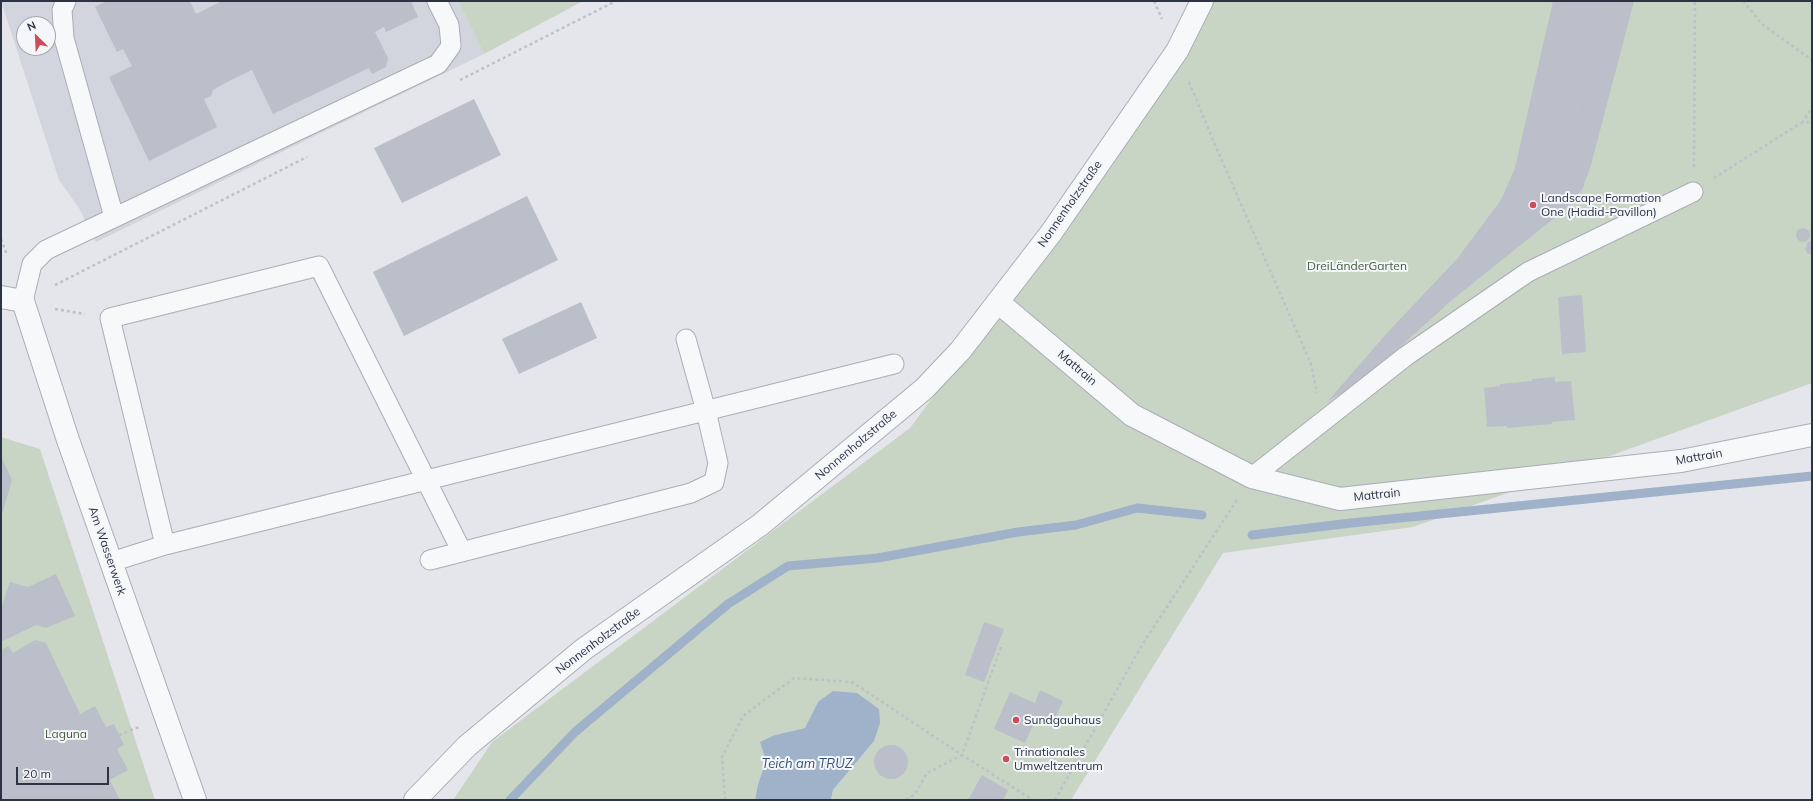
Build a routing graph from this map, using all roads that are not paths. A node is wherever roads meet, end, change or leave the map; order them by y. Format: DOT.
graph roads {
  1 [pos="66,1"];
  2 [pos="437,1"];
  3 [pos="1202,1"];
  4 [pos="1693,192"];
  5 [pos="114,217"];
  6 [pos="1,297"];
  7 [pos="23,301"];
  8 [pos="998,302"];
  9 [pos="686,339"];
  10 [pos="894,364"];
  11 [pos="706,411"];
  12 [pos="1812,435"];
  13 [pos="1252,477"];
  14 [pos="427,480"];
  15 [pos="165,545"];
  16 [pos="462,552"];
  17 [pos="430,560"];
  18 [pos="111,562"];
  19 [pos="195,800"];
  20 [pos="415,800"];
  1 -- 5 [label="lane"];
  2 -- 5 [label="lane"];
  3 -- 8 [label="street, Nonnenholzstraße"];
  4 -- 13 [label="lane"];
  5 -- 7 [label="lane"];
  6 -- 7 [label="street"];
  7 -- 18 [label="street, Am Wasserwerk"];
  8 -- 13 [label="street, Mattrain"];
  8 -- 20 [label="street, Nonnenholzstraße"];
  9 -- 11 [label="lane"];
  10 -- 11 [label="lane"];
  11 -- 14 [label="lane"];
  11 -- 16 [label="lane"];
  12 -- 13 [label="street, Mattrain"];
  14 -- 15 [label="lane"];
  14 -- 15 [label="lane"];
  14 -- 16 [label="lane"];
  15 -- 18 [label="lane"];
  16 -- 17 [label="lane"];
  18 -- 19 [label="street, Am Wasserwerk"];
}
